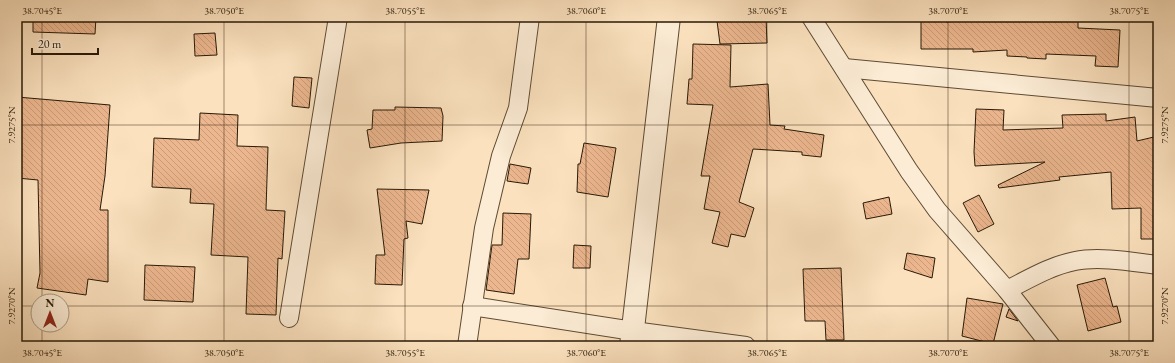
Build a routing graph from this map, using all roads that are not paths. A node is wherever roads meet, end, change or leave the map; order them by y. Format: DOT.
graph roads {
  1 [pos="338,17"];
  2 [pos="530,17"];
  3 [pos="669,17"];
  4 [pos="811,17"];
  5 [pos="844,68"];
  6 [pos="1158,98"];
  7 [pos="1158,265"];
  8 [pos="1006,290"];
  9 [pos="472,306"];
  10 [pos="289,318"];
  11 [pos="632,339"];
  12 [pos="466,346"];
  13 [pos="746,346"];
  14 [pos="1051,346"];
  1 -- 10 [label="street"];
  2 -- 9 [label="street"];
  3 -- 11 [label="street"];
  4 -- 5 [label="street"];
  5 -- 6 [label="street"];
  5 -- 8 [label="street"];
  7 -- 8 [label="street"];
  8 -- 14 [label="street"];
  9 -- 11 [label="street"];
  9 -- 12 [label="street"];
  11 -- 13 [label="street"];
}
